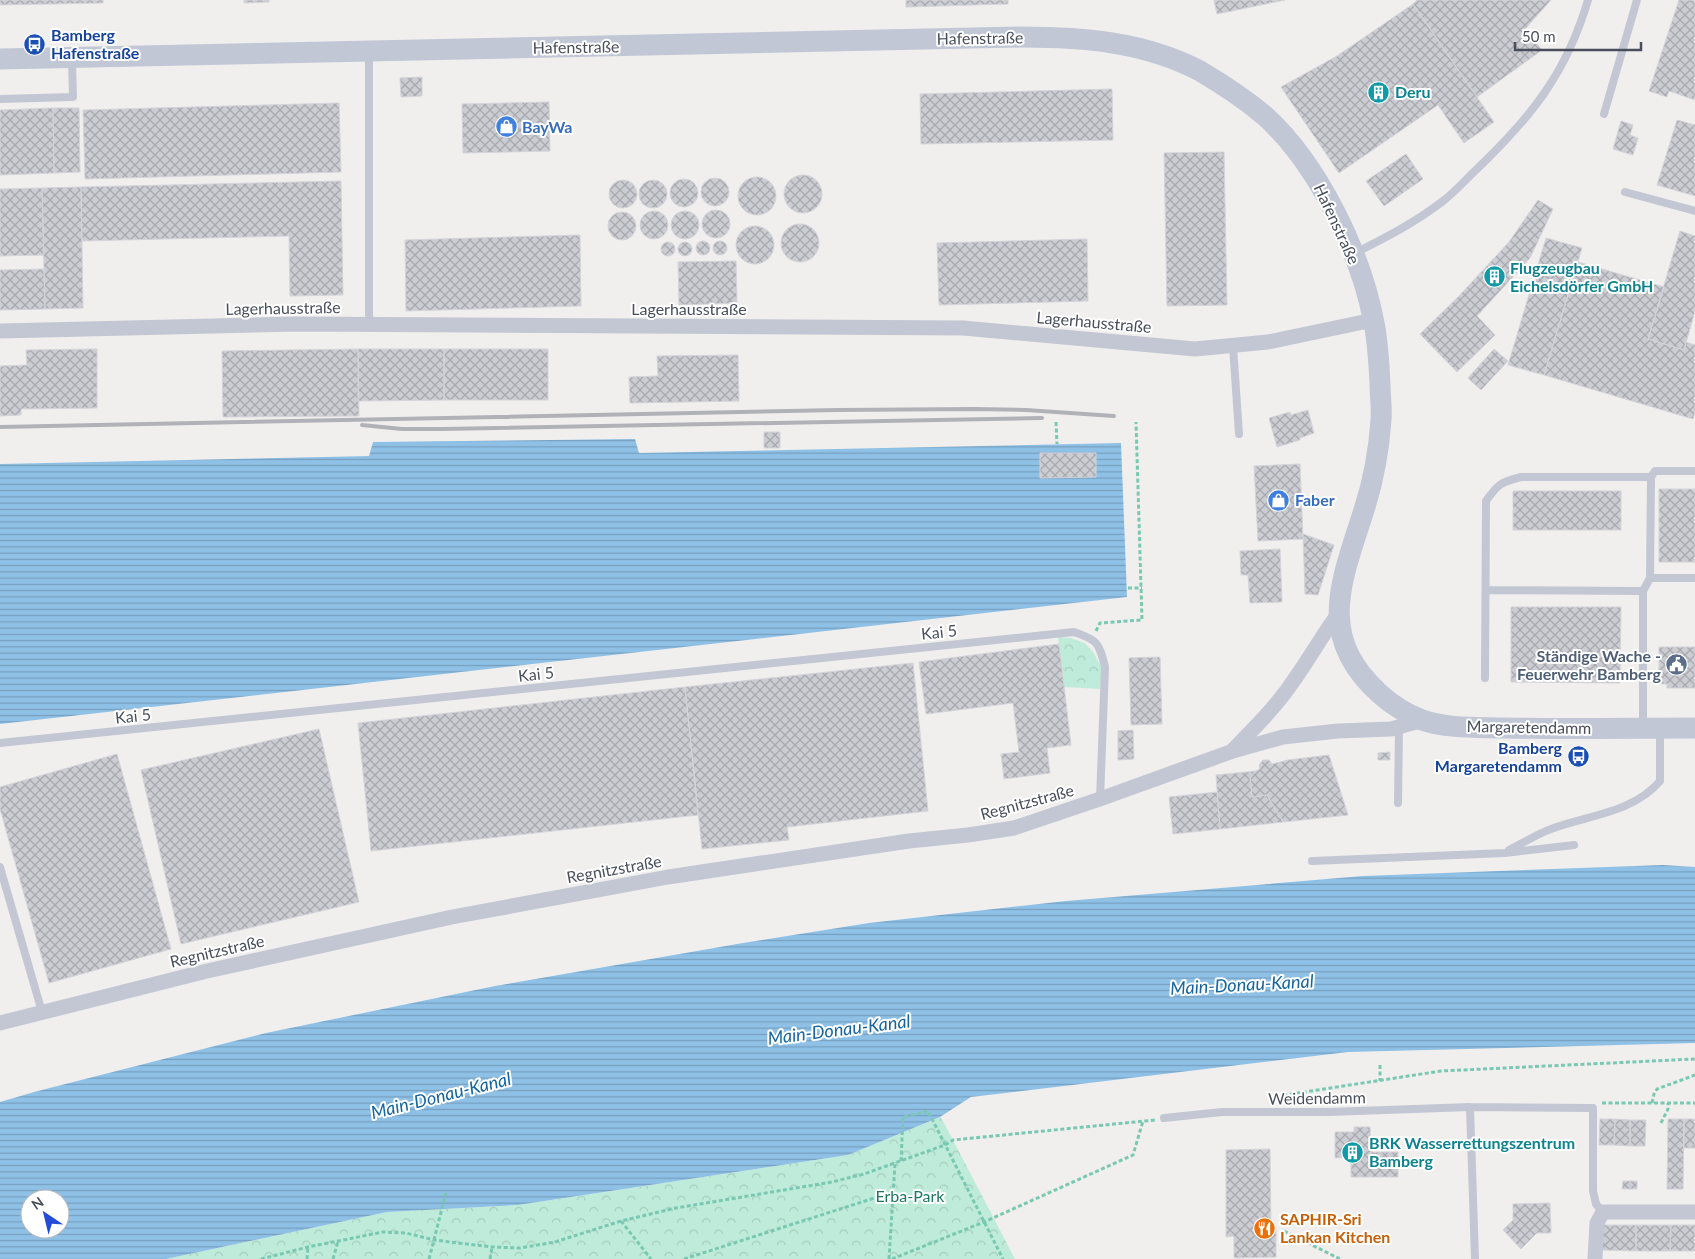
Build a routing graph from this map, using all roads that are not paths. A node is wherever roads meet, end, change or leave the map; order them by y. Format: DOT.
graph roads {
  1 [pos="1588,0"];
  2 [pos="1637,0"];
  3 [pos="369,52"];
  4 [pos="72,58"];
  5 [pos="0,60"];
  6 [pos="0,99"];
  7 [pos="1604,114"];
  8 [pos="1625,192"];
  9 [pos="1695,211"];
  10 [pos="1353,254"];
  11 [pos="1373,320"];
  12 [pos="369,324"];
  13 [pos="0,330"];
  14 [pos="1233,346"];
  15 [pos="1239,434"];
  16 [pos="1695,471"];
  17 [pos="1651,477"];
  18 [pos="1650,578"];
  19 [pos="1695,578"];
  20 [pos="1486,590"];
  21 [pos="1643,591"];
  22 [pos="1339,613"];
  23 [pos="1485,678"];
  24 [pos="1423,720"];
  25 [pos="1399,727"];
  26 [pos="1652,728"];
  27 [pos="1695,728"];
  28 [pos="0,743"];
  29 [pos="1233,751"];
  30 [pos="1100,800"];
  31 [pos="1398,803"];
  32 [pos="1574,845"];
  33 [pos="1505,852"];
  34 [pos="1312,861"];
  35 [pos="0,866"];
  36 [pos="42,1012"];
  37 [pos="0,1023"];
  38 [pos="1470,1107"];
  39 [pos="1164,1118"];
  40 [pos="1603,1212"];
  41 [pos="1695,1212"];
  42 [pos="1475,1259"];
  43 [pos="1595,1259"];
  1 -- 10 [label="lane"];
  2 -- 7 [label="lane"];
  3 -- 4 [label="street, Hafenstraße"];
  3 -- 10 [label="street, Hafenstraße"];
  3 -- 12 [label="lane"];
  4 -- 5 [label="street, Hafenstraße"];
  4 -- 6 [label="lane"];
  8 -- 9 [label="lane"];
  10 -- 11 [label="street, Hafenstraße"];
  11 -- 14 [label="street, Lagerhausstraße"];
  11 -- 22 [label="street, Hafenstraße"];
  12 -- 13 [label="street, Lagerhausstraße"];
  12 -- 14 [label="street, Lagerhausstraße"];
  14 -- 15 [label="lane"];
  16 -- 17 [label="lane"];
  17 -- 18 [label="lane"];
  17 -- 20 [label="lane"];
  18 -- 19 [label="lane"];
  18 -- 21 [label="lane"];
  20 -- 21 [label="lane"];
  20 -- 23 [label="lane"];
  21 -- 26 [label="lane"];
  22 -- 24 [label="street, Hafenstraße"];
  22 -- 29 [label="street, Regnitzstraße"];
  24 -- 25 [label="street, Regnitzstraße"];
  24 -- 26 [label="street, Margaretendamm"];
  25 -- 29 [label="street, Regnitzstraße"];
  25 -- 31 [label="lane"];
  26 -- 27 [label="street, Margaretendamm"];
  26 -- 33 [label="lane"];
  28 -- 30 [label="lane, Kai 5"];
  29 -- 30 [label="street, Regnitzstraße"];
  30 -- 36 [label="street, Regnitzstraße"];
  32 -- 33 [label="lane"];
  33 -- 34 [label="lane"];
  35 -- 36 [label="lane"];
  36 -- 37 [label="street, Regnitzstraße"];
  38 -- 39 [label="lane, Weidendamm"];
  38 -- 40 [label="lane, Weidendamm"];
  38 -- 42 [label="lane"];
  40 -- 41 [label="street"];
  40 -- 43 [label="street"];
}
